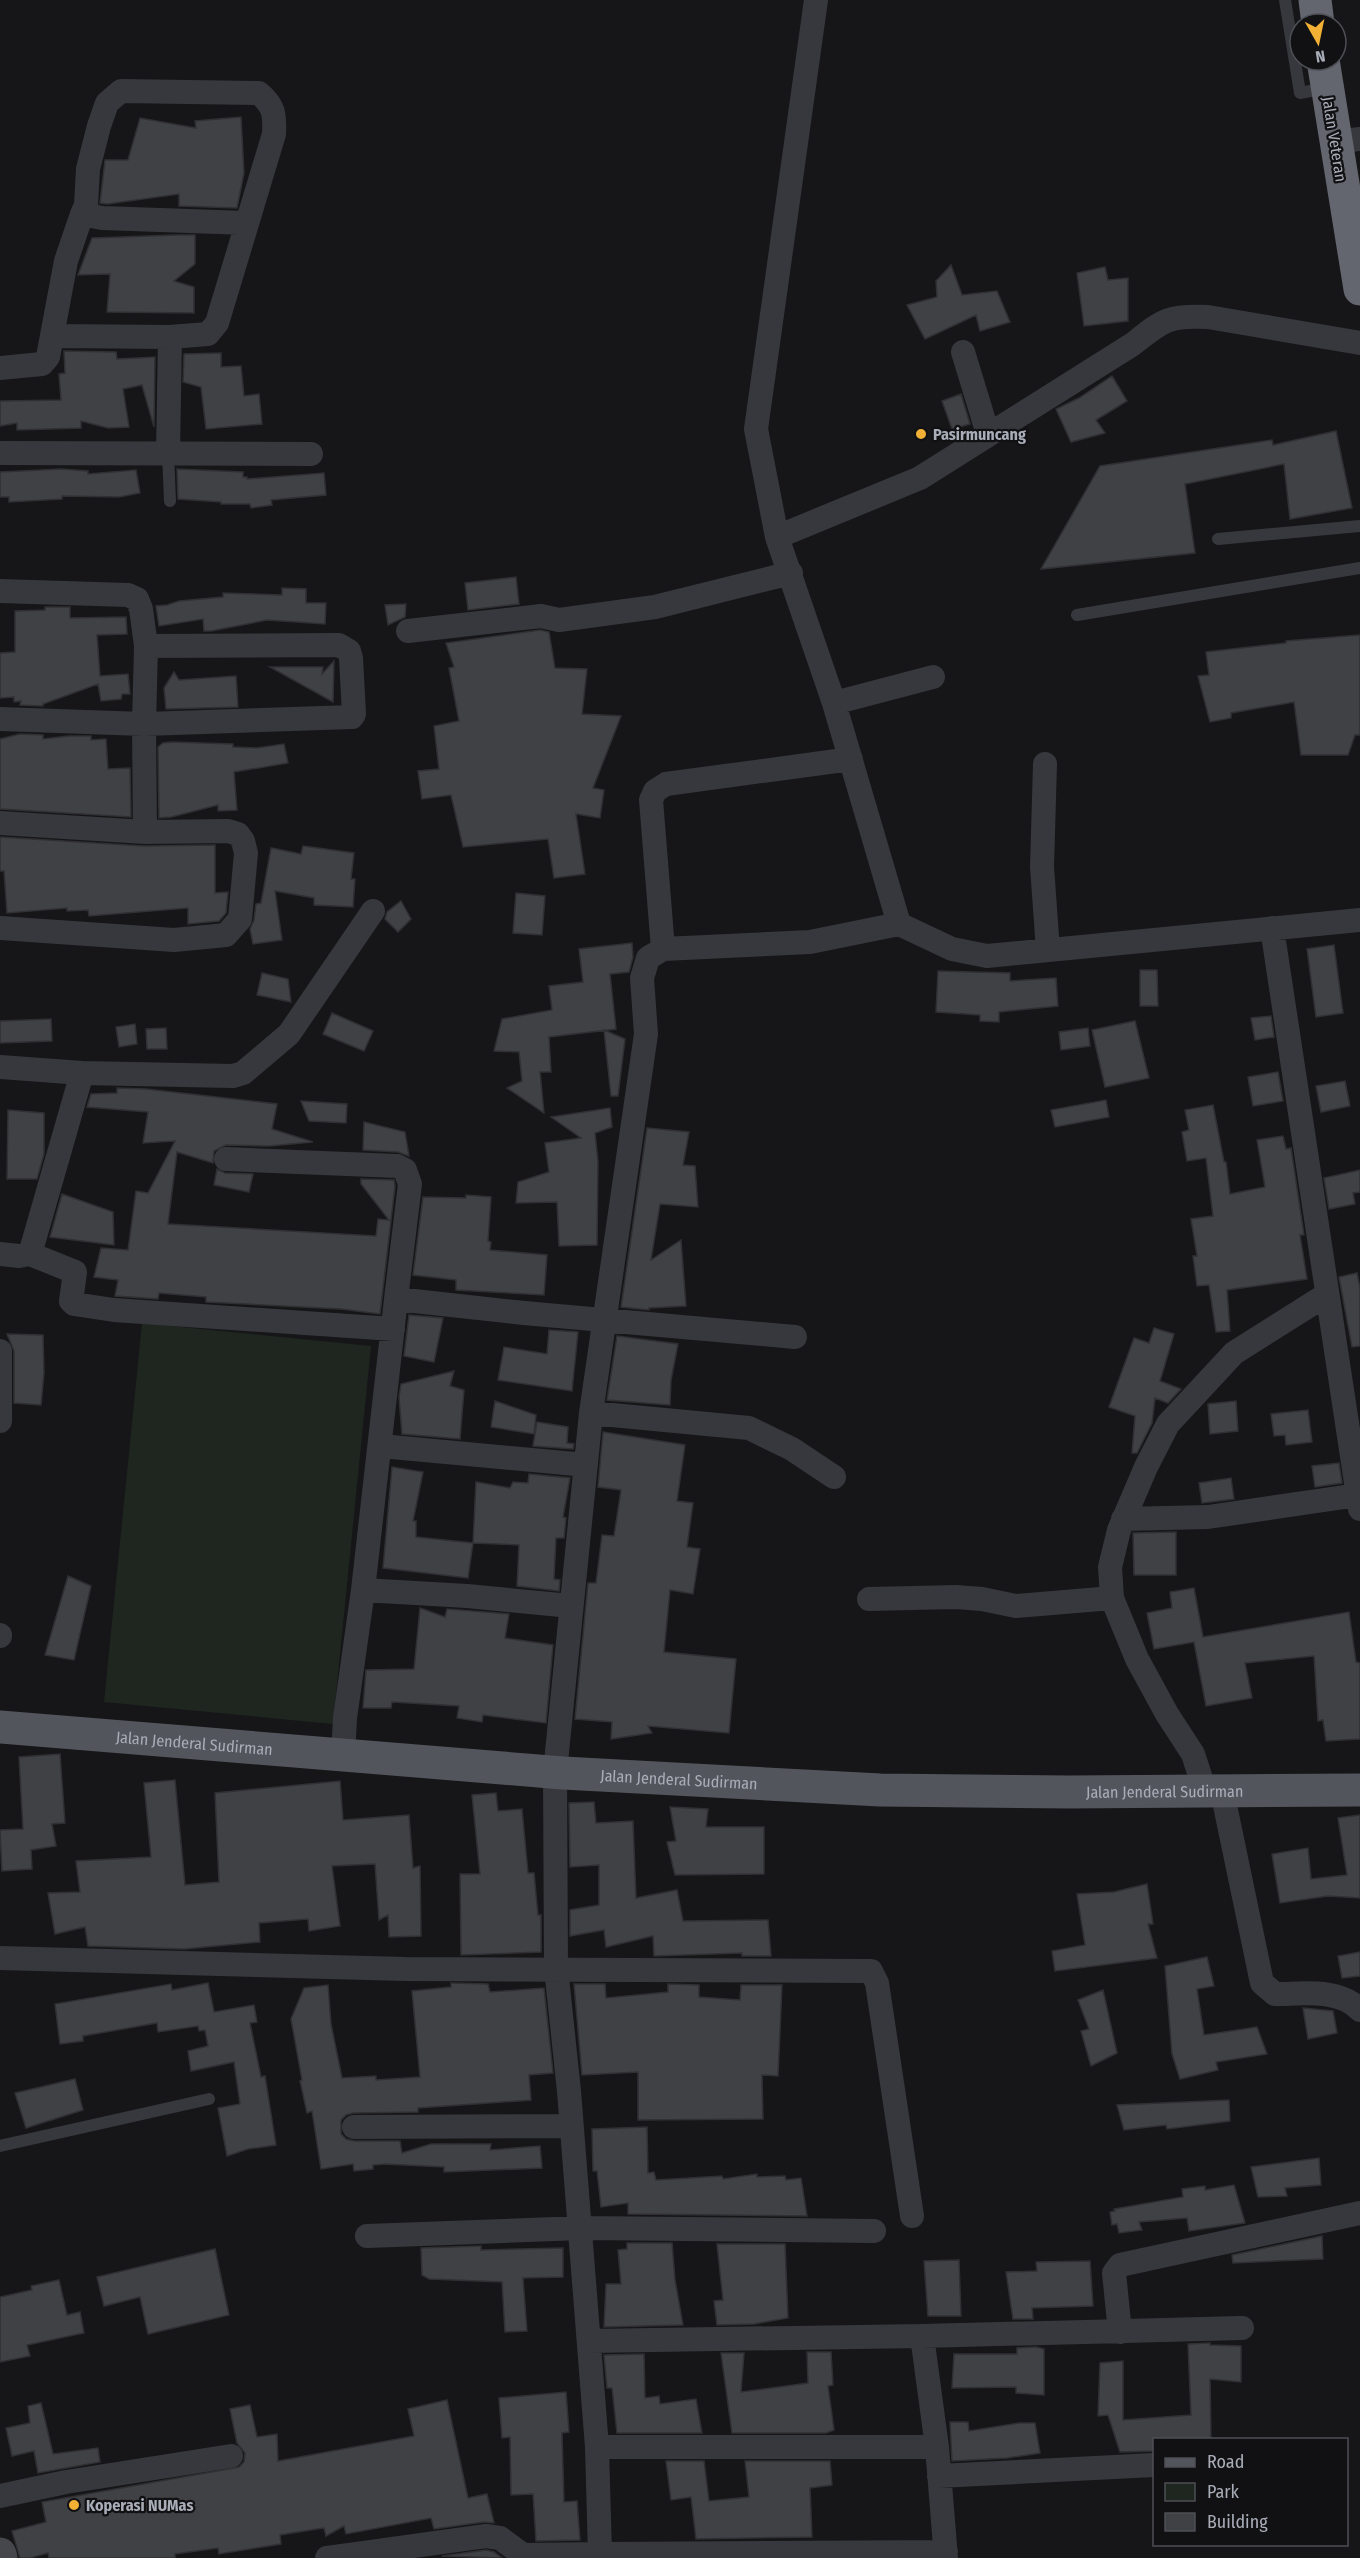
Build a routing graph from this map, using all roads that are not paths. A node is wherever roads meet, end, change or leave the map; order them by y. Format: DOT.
graph roads {
  1 [pos="816,0"];
  2 [pos="1285,0"];
  3 [pos="1325,74"];
  4 [pos="1348,140"];
  5 [pos="82,214"];
  6 [pos="247,223"];
  7 [pos="1360,290"];
  8 [pos="53,336"];
  9 [pos="170,337"];
  10 [pos="1360,343"];
  11 [pos="963,352"];
  12 [pos="0,368"];
  13 [pos="988,434"];
  14 [pos="0,453"];
  15 [pos="168,453"];
  16 [pos="311,454"];
  17 [pos="170,501"];
  18 [pos="1360,526"];
  19 [pos="777,537"];
  20 [pos="1218,539"];
  21 [pos="1360,568"];
  22 [pos="791,573"];
  23 [pos="0,591"];
  24 [pos="1077,615"];
  25 [pos="408,631"];
  26 [pos="146,646"];
  27 [pos="933,677"];
  28 [pos="834,704"];
  29 [pos="0,719"];
  30 [pos="144,724"];
  31 [pos="851,759"];
  32 [pos="1045,764"];
  33 [pos="0,823"];
  34 [pos="145,832"];
  35 [pos="373,910"];
  36 [pos="1360,920"];
  37 [pos="898,924"];
  38 [pos="0,928"];
  39 [pos="1272,928"];
  40 [pos="663,949"];
  41 [pos="1048,950"];
  42 [pos="0,1067"];
  43 [pos="82,1073"];
  44 [pos="226,1159"];
  45 [pos="0,1254"];
  46 [pos="30,1254"];
  47 [pos="1326,1294"];
  48 [pos="396,1299"];
  49 [pos="605,1321"];
  50 [pos="393,1329"];
  51 [pos="795,1337"];
  52 [pos="0,1352"];
  53 [pos="591,1413"];
  54 [pos="0,1421"];
  55 [pos="381,1446"];
  56 [pos="586,1465"];
  57 [pos="834,1477"];
  58 [pos="1359,1502"];
  59 [pos="1124,1519"];
  60 [pos="363,1590"];
  61 [pos="1112,1598"];
  62 [pos="868,1599"];
  63 [pos="571,1606"];
  64 [pos="0,1727"];
  65 [pos="343,1755"];
  66 [pos="555,1772"];
  67 [pos="1360,1790"];
  68 [pos="1213,1791"];
  69 [pos="0,1958"];
  70 [pos="556,1968"];
  71 [pos="1360,2010"];
  72 [pos="209,2099"];
  73 [pos="571,2126"];
  74 [pos="354,2127"];
  75 [pos="0,2146"];
  76 [pos="1360,2213"];
  77 [pos="912,2216"];
  78 [pos="581,2228"];
  79 [pos="874,2231"];
  80 [pos="367,2236"];
  81 [pos="1242,2328"];
  82 [pos="1120,2332"];
  83 [pos="921,2336"];
  84 [pos="589,2341"];
  85 [pos="597,2447"];
  86 [pos="937,2447"];
  87 [pos="231,2456"];
  88 [pos="1153,2465"];
  89 [pos="939,2476"];
  90 [pos="0,2496"];
  91 [pos="600,2554"];
  92 [pos="946,2555"];
  93 [pos="523,2557"];
  94 [pos="327,2558"];
  1 -- 19 [label="street"];
  2 -- 3 [label="lane"];
  3 -- 4 [label="highway, Jalan Veteran"];
  4 -- 7 [label="highway, Jalan Veteran"];
  5 -- 6 [label="street"];
  5 -- 6 [label="street"];
  5 -- 8 [label="street"];
  6 -- 9 [label="street"];
  8 -- 9 [label="street"];
  8 -- 12 [label="street"];
  9 -- 15 [label="street"];
  10 -- 13 [label="street"];
  11 -- 13 [label="street"];
  13 -- 19 [label="street"];
  14 -- 15 [label="street"];
  15 -- 16 [label="street"];
  15 -- 17 [label="lane"];
  18 -- 20 [label="lane"];
  19 -- 22 [label="street"];
  21 -- 24 [label="lane"];
  22 -- 25 [label="street"];
  22 -- 28 [label="street"];
  23 -- 26 [label="street"];
  26 -- 30 [label="street"];
  26 -- 30 [label="street"];
  27 -- 28 [label="street"];
  28 -- 31 [label="street"];
  29 -- 30 [label="street"];
  30 -- 34 [label="street"];
  31 -- 37 [label="street"];
  31 -- 40 [label="street"];
  32 -- 41 [label="street"];
  33 -- 34 [label="street"];
  34 -- 38 [label="street"];
  35 -- 43 [label="street"];
  36 -- 39 [label="street"];
  37 -- 40 [label="street"];
  37 -- 41 [label="street"];
  39 -- 41 [label="street"];
  39 -- 47 [label="street"];
  40 -- 49 [label="street"];
  42 -- 43 [label="street"];
  43 -- 46 [label="street"];
  44 -- 48 [label="street"];
  45 -- 46 [label="street"];
  46 -- 50 [label="street"];
  47 -- 58 [label="street"];
  47 -- 59 [label="street"];
  48 -- 49 [label="street"];
  48 -- 50 [label="street"];
  49 -- 51 [label="street"];
  49 -- 53 [label="street"];
  50 -- 55 [label="street"];
  52 -- 54 [label="street"];
  53 -- 56 [label="street"];
  53 -- 57 [label="street"];
  55 -- 56 [label="street"];
  55 -- 60 [label="street"];
  56 -- 63 [label="street"];
  58 -- 59 [label="street"];
  59 -- 61 [label="street"];
  60 -- 63 [label="street"];
  60 -- 65 [label="street"];
  61 -- 62 [label="street"];
  61 -- 68 [label="street"];
  63 -- 66 [label="street"];
  64 -- 65 [label="main road, Jalan Jenderal Sudirman"];
  65 -- 66 [label="main road, Jalan Jenderal Sudirman"];
  66 -- 68 [label="main road, Jalan Jenderal Sudirman"];
  66 -- 70 [label="street"];
  67 -- 68 [label="main road, Jalan Jenderal Sudirman"];
  68 -- 71 [label="street"];
  69 -- 70 [label="street"];
  70 -- 73 [label="street"];
  70 -- 77 [label="street"];
  72 -- 75 [label="lane"];
  73 -- 74 [label="street"];
  73 -- 78 [label="street"];
  76 -- 82 [label="street"];
  78 -- 79 [label="street"];
  78 -- 80 [label="street"];
  78 -- 84 [label="street"];
  81 -- 82 [label="street"];
  82 -- 83 [label="street"];
  83 -- 84 [label="street"];
  83 -- 86 [label="street"];
  84 -- 85 [label="street"];
  85 -- 86 [label="street"];
  85 -- 91 [label="street"];
  86 -- 89 [label="street"];
  87 -- 90 [label="street"];
  88 -- 89 [label="street"];
  89 -- 92 [label="street"];
  91 -- 92 [label="street"];
  91 -- 93 [label="street"];
  93 -- 94 [label="street"];
}
